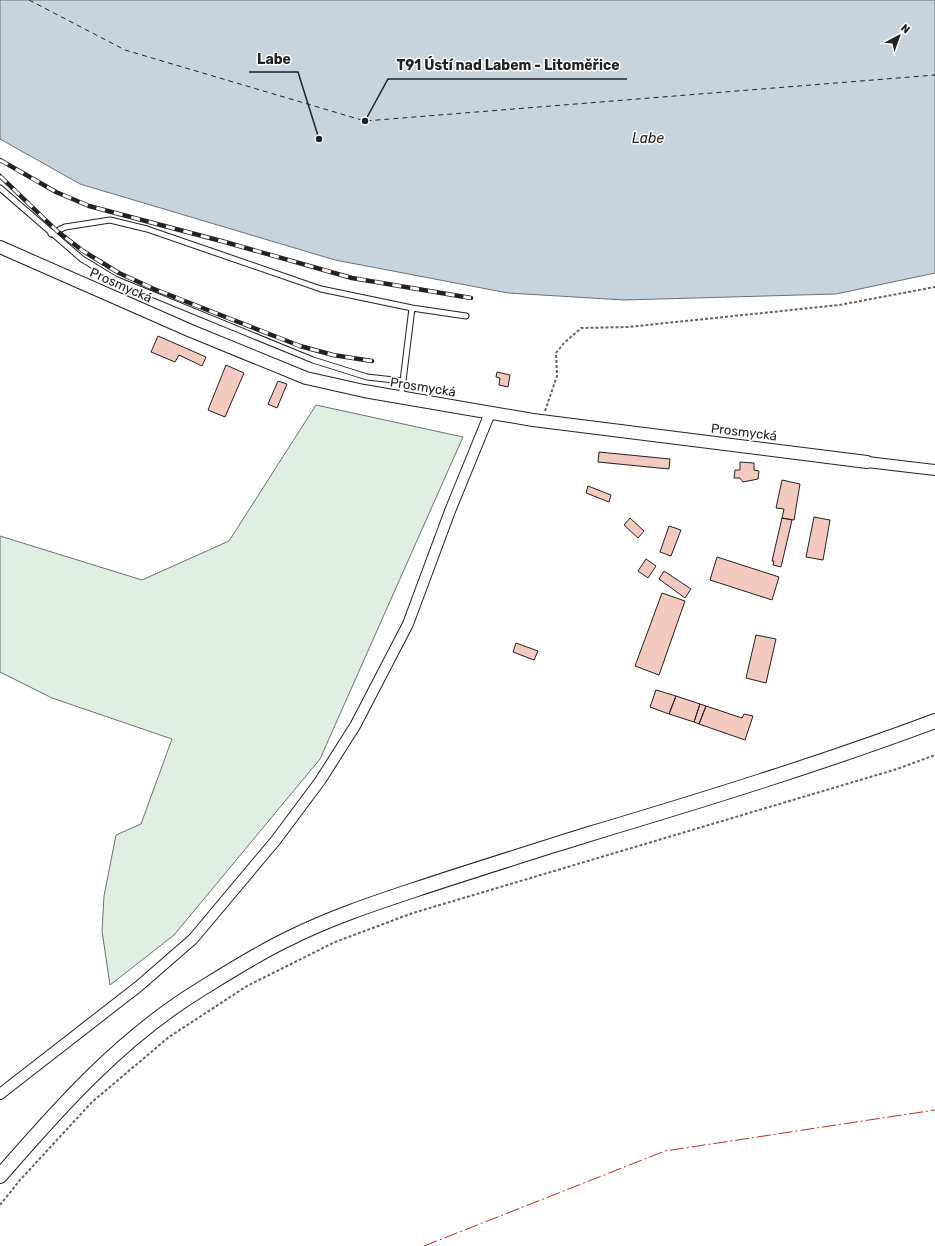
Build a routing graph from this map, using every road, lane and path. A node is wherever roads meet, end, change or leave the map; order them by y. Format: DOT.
graph roads {
  1 [pos="0,188"];
  2 [pos="51,234"];
  3 [pos="0,247"];
  4 [pos="935,287"];
  5 [pos="412,308"];
  6 [pos="466,316"];
  7 [pos="403,381"];
  8 [pos="401,397"];
  9 [pos="490,413"];
  10 [pos="533,420"];
  11 [pos="867,462"];
  12 [pos="935,470"];
  13 [pos="935,721"];
  14 [pos="935,755"];
  15 [pos="0,1094"];
  16 [pos="0,1176"];
  17 [pos="0,1205"];
  1 -- 2 [label="lane"];
  2 -- 5 [label="lane"];
  2 -- 7 [label="lane"];
  3 -- 8 [label="street, Prosmycká"];
  4 -- 10 [label="path"];
  5 -- 6 [label="lane"];
  5 -- 7 [label="lane"];
  7 -- 8 [label="lane"];
  8 -- 9 [label="street, Prosmycká"];
  9 -- 10 [label="street, Prosmycká"];
  9 -- 15 [label="street"];
  10 -- 11 [label="street, Prosmycká"];
  11 -- 12 [label="street"];
  13 -- 16 [label="main road"];
  14 -- 17 [label="path"];
}
